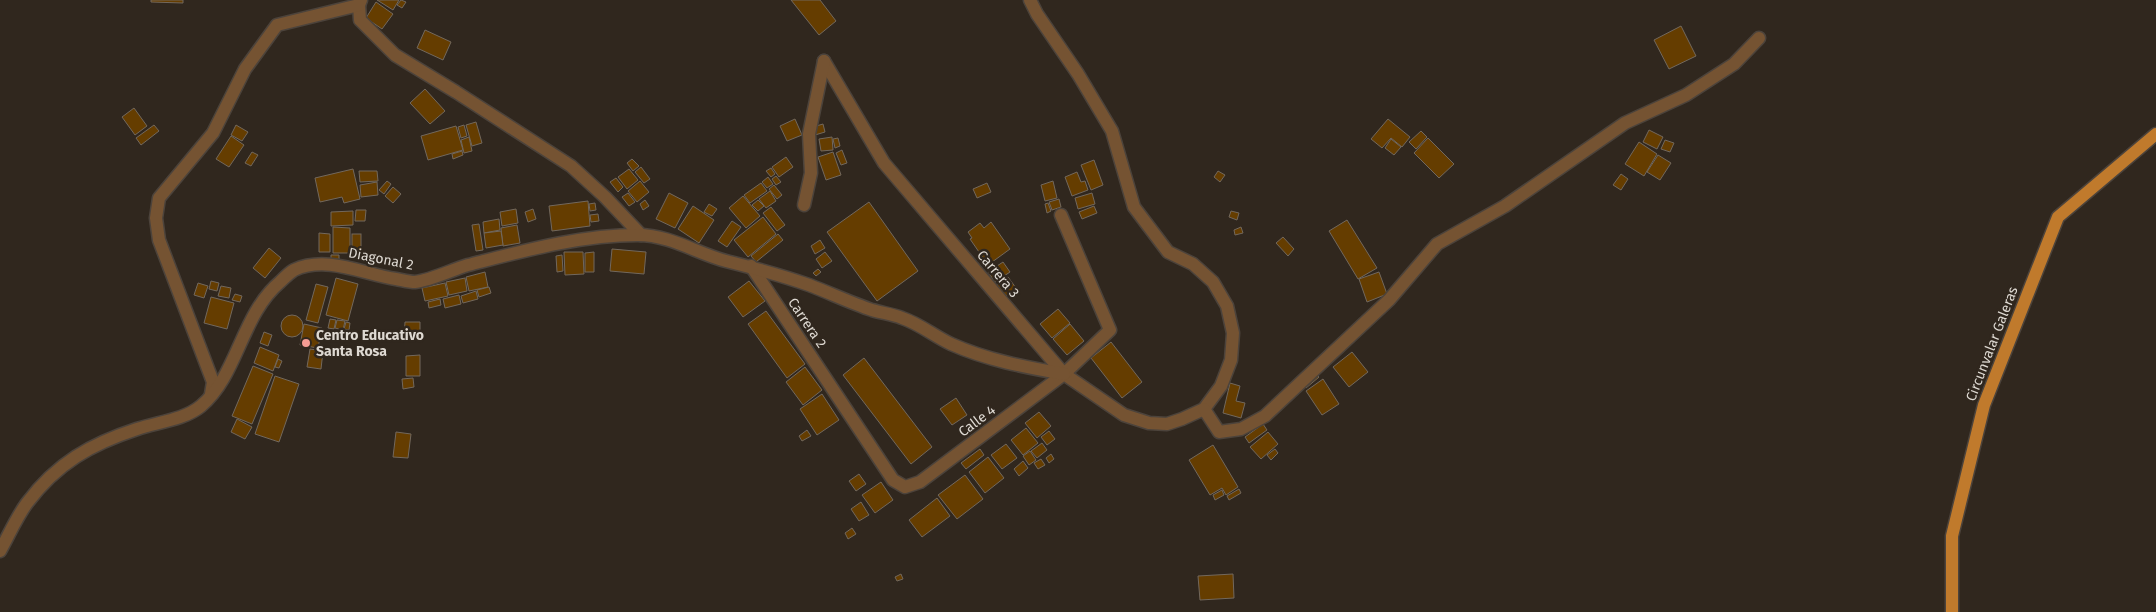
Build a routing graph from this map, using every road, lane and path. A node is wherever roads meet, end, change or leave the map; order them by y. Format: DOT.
graph roads {
  1 [pos="1030,0"];
  2 [pos="360,2"];
  3 [pos="1758,38"];
  4 [pos="2156,134"];
  5 [pos="804,205"];
  6 [pos="1061,215"];
  7 [pos="641,235"];
  8 [pos="752,266"];
  9 [pos="1064,374"];
  10 [pos="211,396"];
  11 [pos="1204,409"];
  12 [pos="905,487"];
  13 [pos="0,551"];
  14 [pos="1952,612"];
  1 -- 11 [label="street"];
  2 -- 7 [label="street"];
  2 -- 10 [label="street"];
  3 -- 11 [label="street"];
  4 -- 14 [label="main road, Circunvalar Galeras"];
  5 -- 9 [label="street, Carrera 3"];
  6 -- 9 [label="street, Calle 4"];
  7 -- 8 [label="street"];
  7 -- 10 [label="street, Diagonal 2"];
  8 -- 9 [label="street"];
  8 -- 12 [label="street, Carrera 2"];
  9 -- 11 [label="street, Carrera 3"];
  9 -- 12 [label="street, Calle 4"];
  10 -- 13 [label="street, Diagonal 2"];
}
